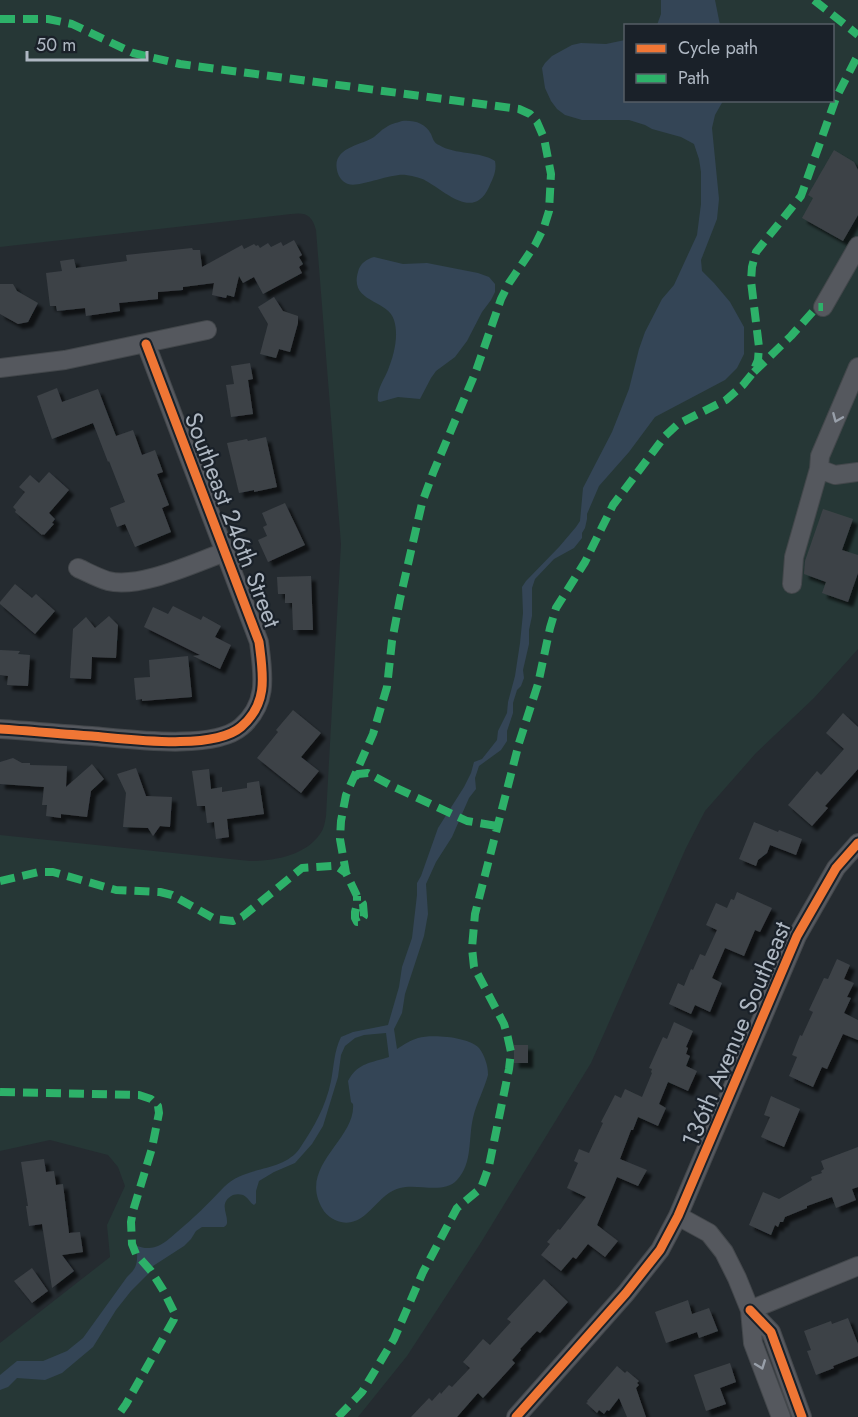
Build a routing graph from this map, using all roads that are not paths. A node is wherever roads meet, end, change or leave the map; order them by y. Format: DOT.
graph roads {
  1 [pos="858,246"];
  2 [pos="823,307"];
  3 [pos="207,330"];
  4 [pos="146,344"];
  5 [pos="0,368"];
  6 [pos="858,368"];
  7 [pos="819,468"];
  8 [pos="858,472"];
  9 [pos="225,552"];
  10 [pos="78,568"];
  11 [pos="792,584"];
  12 [pos="0,729"];
  13 [pos="858,843"];
  14 [pos="678,1216"];
  15 [pos="858,1266"];
  16 [pos="750,1310"];
  17 [pos="516,1417"];
  18 [pos="781,1417"];
  19 [pos="802,1417"];
  1 -- 2 [label="street"];
  3 -- 4 [label="street"];
  4 -- 5 [label="street"];
  4 -- 9 [label="street, Southeast 246th Street"];
  6 -- 7 [label="street, one-way"];
  7 -- 8 [label="street"];
  7 -- 11 [label="street"];
  9 -- 10 [label="street"];
  9 -- 12 [label="street, Southeast 246th Street"];
  13 -- 14 [label="street, 136th Avenue Southeast"];
  14 -- 16 [label="street"];
  14 -- 17 [label="street, 136th Avenue Southeast"];
  15 -- 16 [label="street"];
  16 -- 18 [label="street, one-way"];
  16 -- 19 [label="street"];
}
